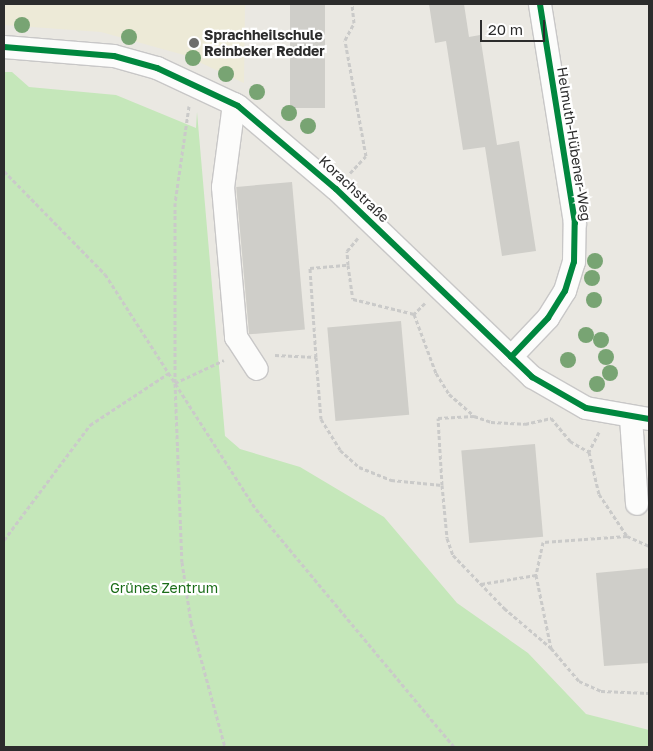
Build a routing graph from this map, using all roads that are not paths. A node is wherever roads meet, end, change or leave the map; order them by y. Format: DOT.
graph roads {
  1 [pos="540,4"];
  2 [pos="4,47"];
  3 [pos="234,104"];
  4 [pos="511,358"];
  5 [pos="252,362"];
  6 [pos="640,418"];
  7 [pos="637,504"];
  1 -- 4 [label="street, Helmuth-Hübener-Weg"];
  2 -- 3 [label="street, Korachstraße"];
  3 -- 4 [label="street, Korachstraße"];
  3 -- 5 [label="street"];
  4 -- 6 [label="street, Korachstraße"];
  6 -- 7 [label="street"];
}
